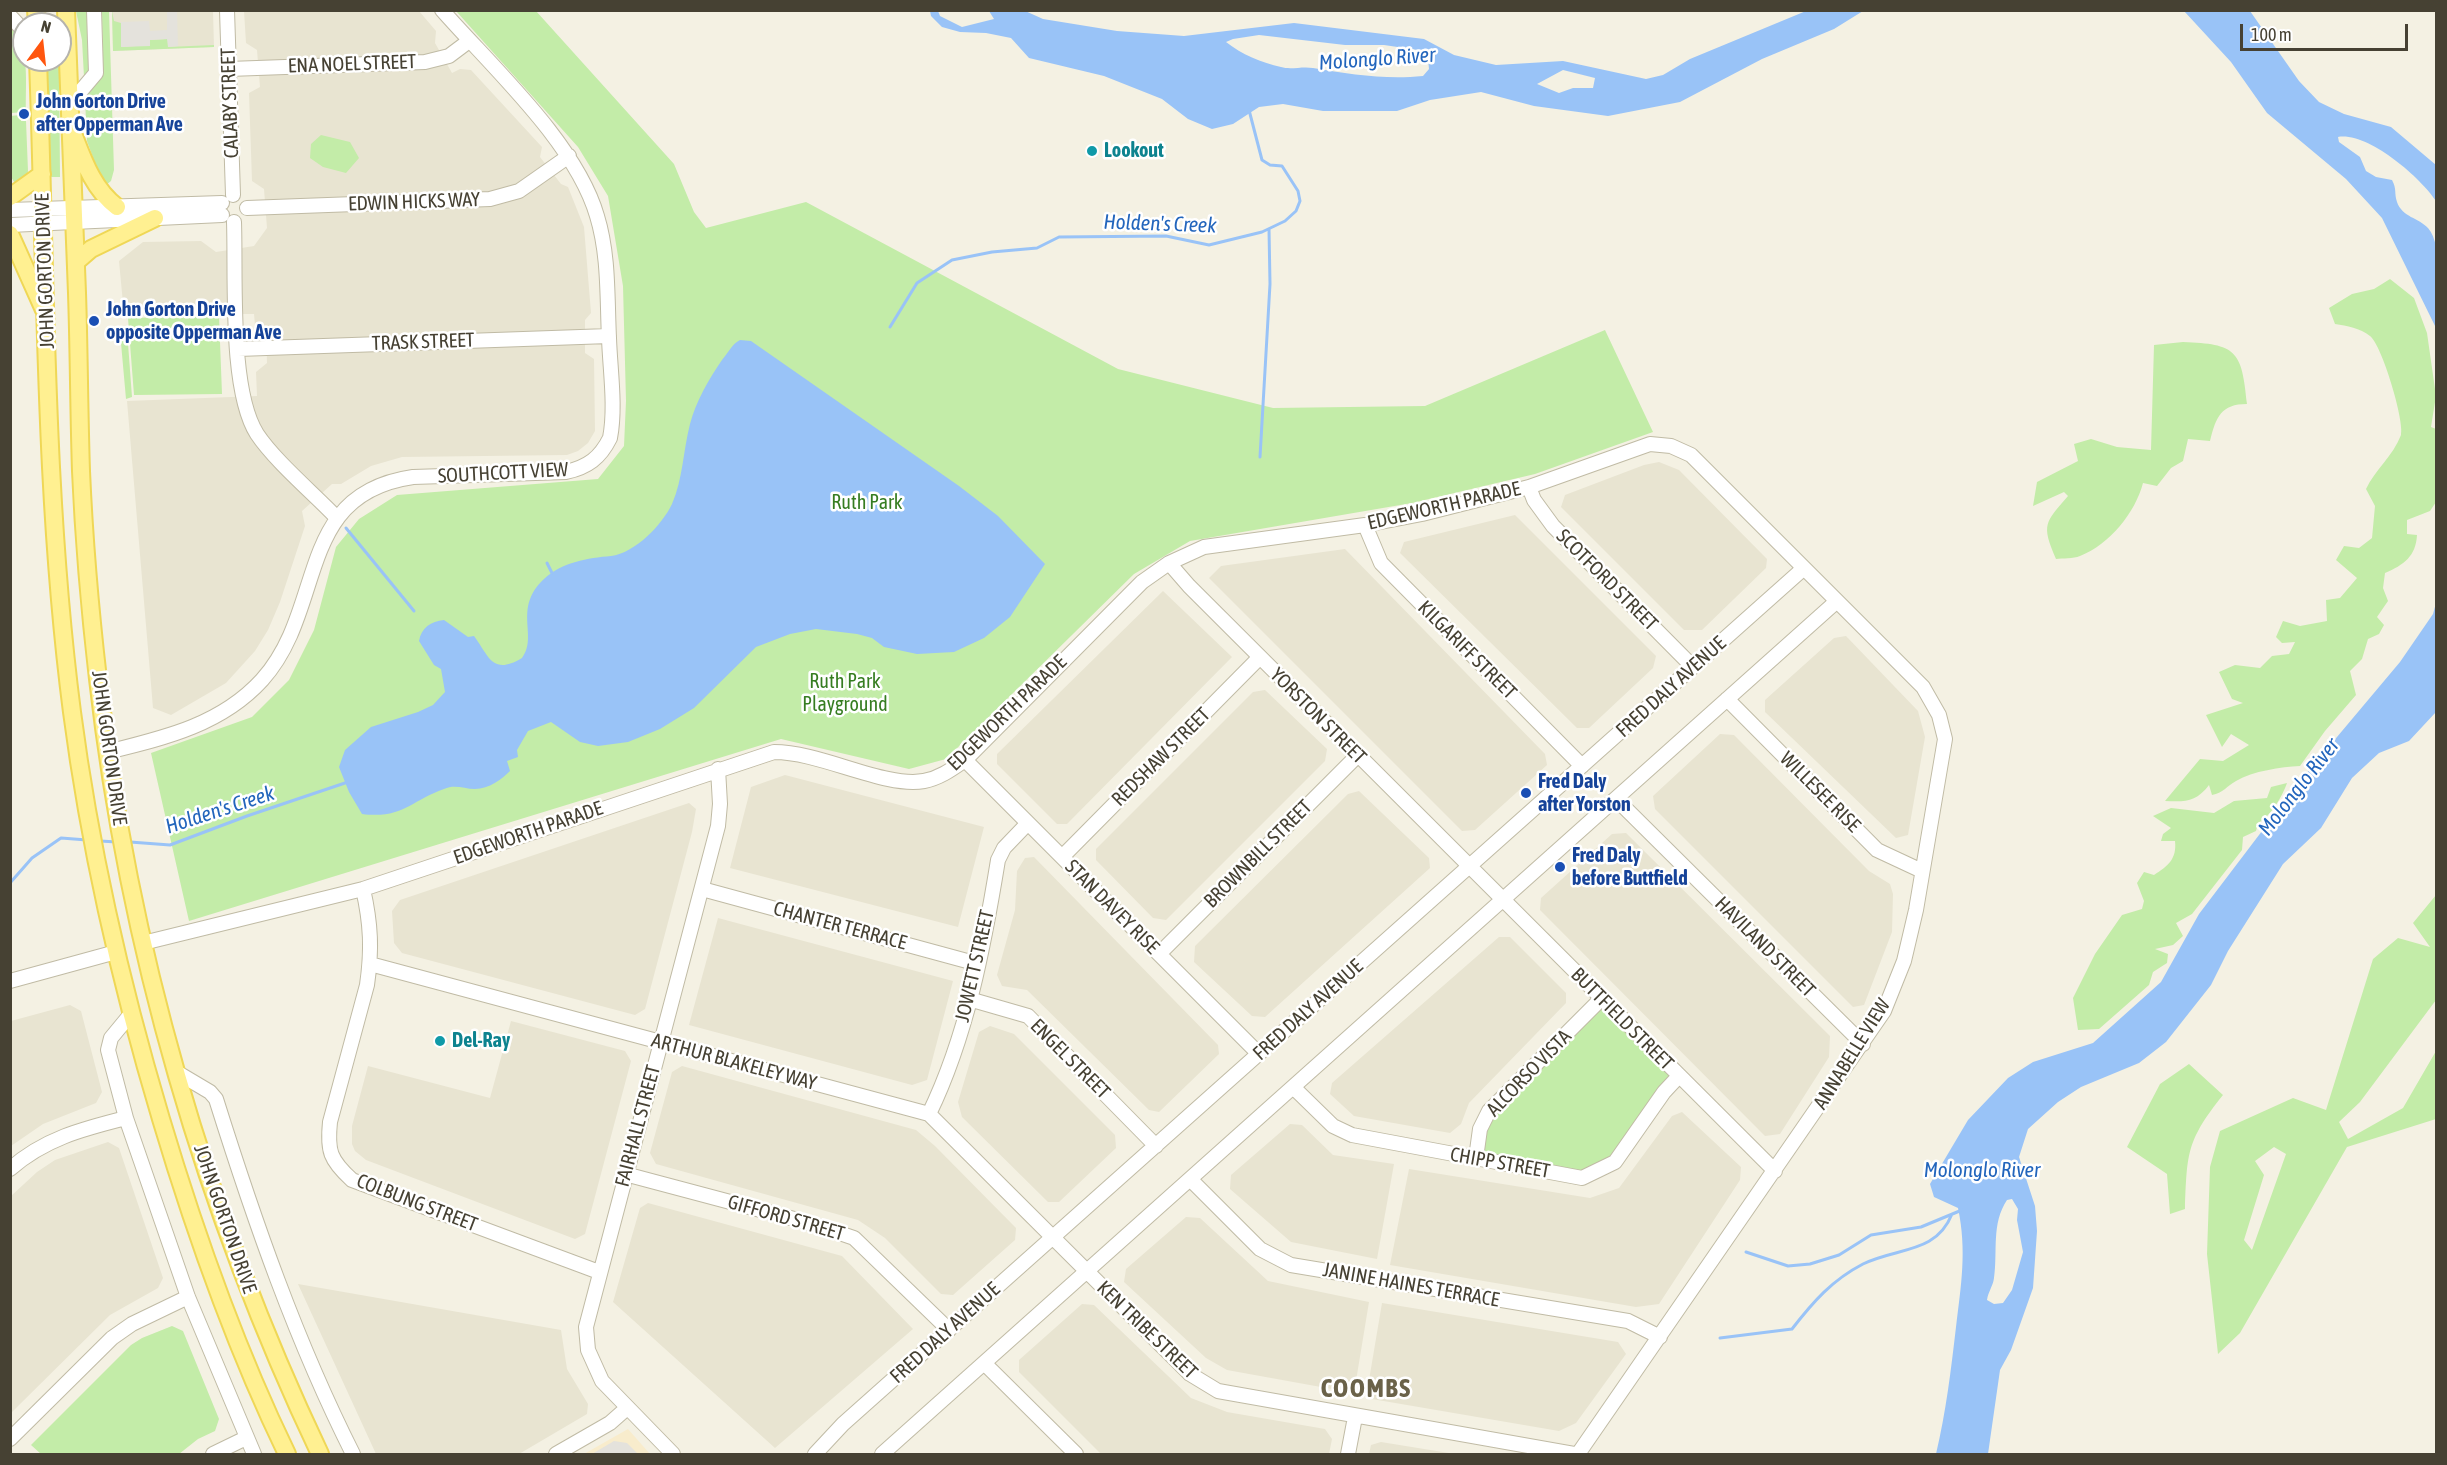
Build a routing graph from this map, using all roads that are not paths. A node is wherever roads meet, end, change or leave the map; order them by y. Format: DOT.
graph roads {
  1 [pos="66,10"];
  2 [pos="94,10"];
  3 [pos="226,10"];
  4 [pos="442,10"];
  5 [pos="469,41"];
  6 [pos="228,69"];
  7 [pos="38,72"];
  8 [pos="69,105"];
  9 [pos="70,124"];
  10 [pos="569,156"];
  11 [pos="42,174"];
  12 [pos="10,197"];
  13 [pos="117,207"];
  14 [pos="228,209"];
  15 [pos="10,210"];
  16 [pos="74,215"];
  17 [pos="43,216"];
  18 [pos="155,218"];
  19 [pos="10,225"];
  20 [pos="10,234"];
  21 [pos="76,261"];
  22 [pos="47,317"];
  23 [pos="609,336"];
  24 [pos="238,349"];
  25 [pos="1529,487"];
  26 [pos="336,517"];
  27 [pos="1365,525"];
  28 [pos="1169,563"];
  29 [pos="1804,568"];
  30 [pos="1837,601"];
  31 [pos="1260,657"];
  32 [pos="1694,667"];
  33 [pos="1727,699"];
  34 [pos="107,752"];
  35 [pos="1358,755"];
  36 [pos="965,760"];
  37 [pos="1582,766"];
  38 [pos="717,769"];
  39 [pos="1616,799"];
  40 [pos="1028,824"];
  41 [pos="1062,857"];
  42 [pos="1470,866"];
  43 [pos="1922,871"];
  44 [pos="363,889"];
  45 [pos="702,889"];
  46 [pos="1503,900"];
  47 [pos="143,943"];
  48 [pos="116,952"];
  49 [pos="1159,954"];
  50 [pos="370,964"];
  51 [pos="978,964"];
  52 [pos="10,981"];
  53 [pos="1602,998"];
  54 [pos="969,999"];
  55 [pos="130,1015"];
  56 [pos="661,1042"];
  57 [pos="1863,1044"];
  58 [pos="1259,1054"];
  59 [pos="178,1073"];
  60 [pos="1679,1076"];
  61 [pos="1293,1087"];
  62 [pos="929,1114"];
  63 [pos="126,1118"];
  64 [pos="1156,1146"];
  65 [pos="1476,1158"];
  66 [pos="10,1169"];
  67 [pos="1775,1171"];
  68 [pos="626,1174"];
  69 [pos="1190,1179"];
  70 [pos="1053,1238"];
  71 [pos="1087,1271"];
  72 [pos="599,1272"];
  73 [pos="188,1297"];
  74 [pos="949,1330"];
  75 [pos="1660,1337"];
  76 [pos="984,1363"];
  77 [pos="627,1407"];
  78 [pos="1355,1417"];
  79 [pos="246,1438"];
  80 [pos="10,1439"];
  81 [pos="213,1455"];
  82 [pos="254,1455"];
  83 [pos="287,1455"];
  84 [pos="320,1455"];
  85 [pos="352,1455"];
  86 [pos="556,1455"];
  87 [pos="673,1455"];
  88 [pos="815,1455"];
  89 [pos="882,1455"];
  90 [pos="1076,1455"];
  91 [pos="1348,1455"];
  92 [pos="1574,1455"];
  93 [pos="1578,1455"];
  1 -- 8 [label="main road, JOHN GORTON DRIVE"];
  2 -- 8 [label="street"];
  3 -- 6 [label="street, CALABY STREET"];
  4 -- 5 [label="street, SOUTHCOTT VIEW"];
  5 -- 6 [label="street, ENA NOEL STREET"];
  5 -- 10 [label="street, SOUTHCOTT VIEW"];
  6 -- 14 [label="street, CALABY STREET"];
  7 -- 11 [label="main road, JOHN GORTON DRIVE"];
  8 -- 9 [label="main road, JOHN GORTON DRIVE"];
  9 -- 13 [label="main road"];
  9 -- 16 [label="main road, JOHN GORTON DRIVE"];
  10 -- 14 [label="street, EDWIN HICKS WAY"];
  10 -- 23 [label="street, SOUTHCOTT VIEW"];
  11 -- 12 [label="main road"];
  11 -- 17 [label="main road, JOHN GORTON DRIVE"];
  13 -- 14 [label="street"];
  13 -- 16 [label="street"];
  14 -- 18 [label="street"];
  14 -- 24 [label="street, CALABY STREET"];
  15 -- 17 [label="street"];
  16 -- 17 [label="street"];
  16 -- 18 [label="street"];
  16 -- 21 [label="main road, JOHN GORTON DRIVE"];
  17 -- 19 [label="street"];
  17 -- 22 [label="main road, JOHN GORTON DRIVE"];
  18 -- 21 [label="main road"];
  20 -- 22 [label="main road"];
  21 -- 34 [label="main road, JOHN GORTON DRIVE"];
  22 -- 48 [label="main road, JOHN GORTON DRIVE"];
  23 -- 24 [label="street, TRASK STREET"];
  23 -- 26 [label="street, SOUTHCOTT VIEW"];
  24 -- 26 [label="street, CALABY STREET"];
  25 -- 27 [label="street, EDGEWORTH PARADE"];
  25 -- 29 [label="street, EDGEWORTH PARADE"];
  25 -- 32 [label="street, SCOTFORD STREET"];
  26 -- 34 [label="street, SOUTHCOTT VIEW"];
  27 -- 28 [label="street, EDGEWORTH PARADE"];
  27 -- 37 [label="street, KILGARIFF STREET"];
  28 -- 31 [label="street, YORSTON STREET"];
  28 -- 36 [label="street, EDGEWORTH PARADE"];
  29 -- 30 [label="street, ANNABELLE VIEW"];
  29 -- 32 [label="street, FRED DALY AVENUE"];
  30 -- 33 [label="street"];
  30 -- 43 [label="street, ANNABELLE VIEW"];
  31 -- 35 [label="street, YORSTON STREET"];
  31 -- 41 [label="street, REDSHAW STREET"];
  32 -- 37 [label="street, FRED DALY AVENUE"];
  33 -- 39 [label="street"];
  33 -- 43 [label="street, WILLESEE RISE"];
  34 -- 47 [label="main road, JOHN GORTON DRIVE"];
  35 -- 42 [label="street, YORSTON STREET"];
  35 -- 49 [label="street, BROWNBILL STREET"];
  36 -- 38 [label="street, EDGEWORTH PARADE"];
  36 -- 40 [label="street, STAN DAVEY RISE"];
  37 -- 42 [label="street, FRED DALY AVENUE"];
  38 -- 44 [label="street, EDGEWORTH PARADE"];
  38 -- 45 [label="street, FAIRHALL STREET"];
  39 -- 46 [label="street"];
  39 -- 57 [label="street, HAVILAND STREET"];
  40 -- 41 [label="street, STAN DAVEY RISE"];
  40 -- 51 [label="street, JOWETT STREET"];
  41 -- 49 [label="street, STAN DAVEY RISE"];
  42 -- 46 [label="street, BUTTFIELD STREET"];
  42 -- 58 [label="street, FRED DALY AVENUE"];
  43 -- 57 [label="street, ANNABELLE VIEW"];
  44 -- 47 [label="street, EDGEWORTH PARADE"];
  44 -- 50 [label="street, COLBUNG STREET"];
  45 -- 51 [label="street, CHANTER TERRACE"];
  45 -- 56 [label="street, FAIRHALL STREET"];
  46 -- 53 [label="street, BUTTFIELD STREET"];
  46 -- 61 [label="street"];
  47 -- 59 [label="main road, JOHN GORTON DRIVE"];
  48 -- 52 [label="street"];
  48 -- 55 [label="main road, JOHN GORTON DRIVE"];
  49 -- 58 [label="street, STAN DAVEY RISE"];
  50 -- 56 [label="street, ARTHUR BLAKELEY WAY"];
  50 -- 72 [label="street, COLBUNG STREET"];
  51 -- 54 [label="street, JOWETT STREET"];
  53 -- 60 [label="street, BUTTFIELD STREET"];
  53 -- 65 [label="street, ALCORSO VISTA"];
  54 -- 62 [label="street, JOWETT STREET"];
  54 -- 64 [label="street, ENGEL STREET"];
  55 -- 63 [label="street"];
  55 -- 83 [label="main road, JOHN GORTON DRIVE"];
  56 -- 62 [label="street, ARTHUR BLAKELEY WAY"];
  56 -- 68 [label="street, FAIRHALL STREET"];
  57 -- 67 [label="street, ANNABELLE VIEW"];
  58 -- 64 [label="street, FRED DALY AVENUE"];
  59 -- 84 [label="main road, JOHN GORTON DRIVE"];
  59 -- 85 [label="street"];
  60 -- 65 [label="street, CHIPP STREET"];
  60 -- 67 [label="street, BUTTFIELD STREET"];
  61 -- 65 [label="street, CHIPP STREET"];
  61 -- 69 [label="street"];
  62 -- 70 [label="street, ARTHUR BLAKELEY WAY"];
  63 -- 66 [label="street"];
  63 -- 73 [label="street"];
  64 -- 70 [label="street, FRED DALY AVENUE"];
  67 -- 75 [label="street, ANNABELLE VIEW"];
  68 -- 72 [label="street, FAIRHALL STREET"];
  68 -- 74 [label="street, GIFFORD STREET"];
  69 -- 71 [label="street"];
  69 -- 75 [label="street, JANINE HAINES TERRACE"];
  70 -- 71 [label="street, KEN TRIBE STREET"];
  70 -- 74 [label="street, FRED DALY AVENUE"];
  71 -- 76 [label="street"];
  71 -- 78 [label="street, KEN TRIBE STREET"];
  72 -- 77 [label="street, FAIRHALL STREET"];
  73 -- 79 [label="street"];
  73 -- 80 [label="street"];
  74 -- 88 [label="street, FRED DALY AVENUE"];
  75 -- 93 [label="street, ANNABELLE VIEW"];
  76 -- 89 [label="street"];
  76 -- 90 [label="street"];
  77 -- 86 [label="street"];
  77 -- 87 [label="street, FAIRHALL STREET"];
  78 -- 91 [label="street"];
  78 -- 92 [label="street, KEN TRIBE STREET"];
  79 -- 81 [label="street"];
  79 -- 82 [label="street"];
}
